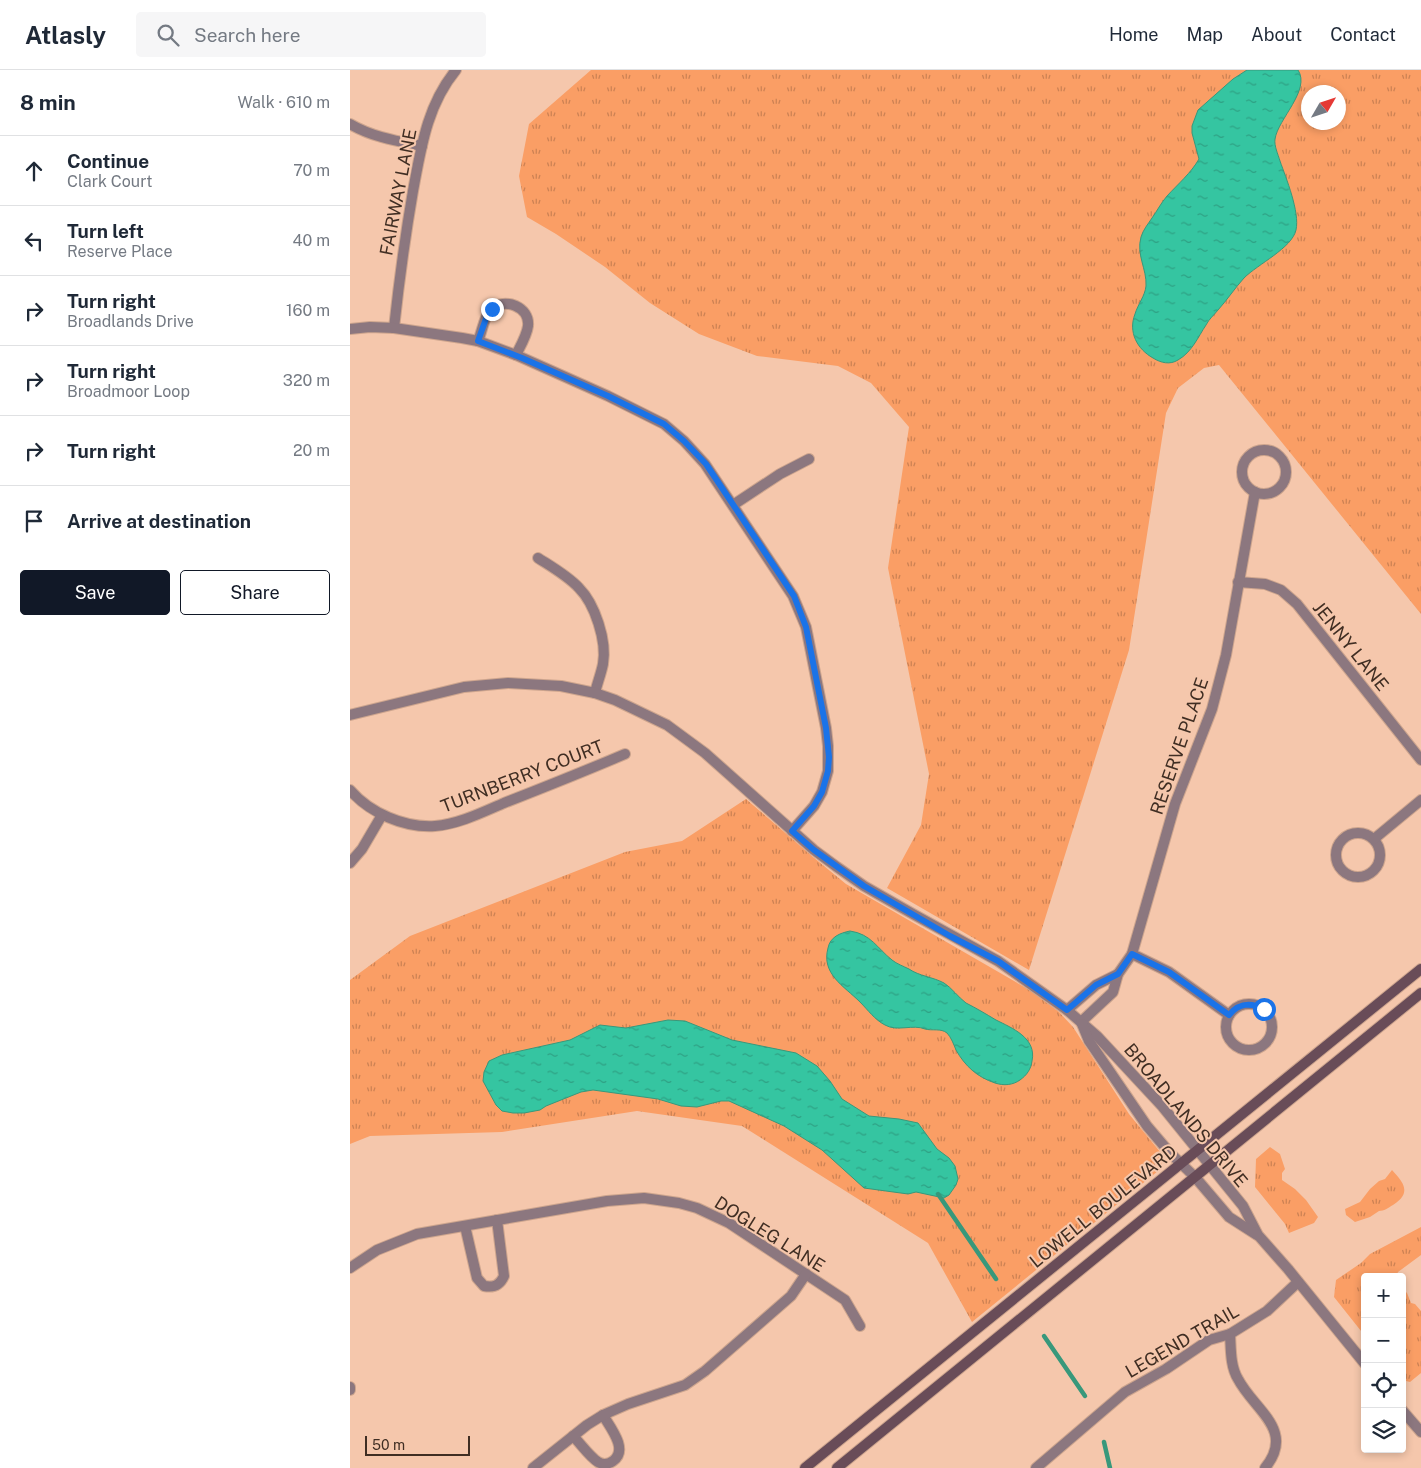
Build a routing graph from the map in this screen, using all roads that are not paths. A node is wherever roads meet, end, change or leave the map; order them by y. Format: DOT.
graph roads {
  1 [pos="456,70"];
  2 [pos="350,124"];
  3 [pos="422,146"];
  4 [pos="350,328"];
  5 [pos="394,328"];
  6 [pos="478,341"];
  7 [pos="516,355"];
  8 [pos="809,459"];
  9 [pos="1255,492"];
  10 [pos="733,505"];
  11 [pos="538,558"];
  12 [pos="1238,582"];
  13 [pos="595,694"];
  14 [pos="350,715"];
  15 [pos="626,754"];
  16 [pos="1421,760"];
  17 [pos="350,790"];
  18 [pos="1421,800"];
  19 [pos="382,815"];
  20 [pos="792,831"];
  21 [pos="1374,840"];
  22 [pos="350,863"];
  23 [pos="1132,954"];
  24 [pos="1421,969"];
  25 [pos="1118,974"];
  26 [pos="1421,993"];
  27 [pos="1067,1010"];
  28 [pos="1229,1015"];
  29 [pos="1081,1022"];
  30 [pos="1196,1151"];
  31 [pos="1181,1164"];
  32 [pos="1209,1166"];
  33 [pos="1195,1177"];
  34 [pos="497,1220"];
  35 [pos="465,1226"];
  36 [pos="1258,1236"];
  37 [pos="350,1268"];
  38 [pos="806,1274"];
  39 [pos="1298,1282"];
  40 [pos="860,1326"];
  41 [pos="1230,1334"];
  42 [pos="1364,1363"];
  43 [pos="603,1415"];
  44 [pos="1406,1415"];
  45 [pos="1421,1432"];
  46 [pos="573,1436"];
  47 [pos="533,1468"];
  48 [pos="805,1468"];
  49 [pos="836,1468"];
  50 [pos="1036,1468"];
  51 [pos="1265,1468"];
  1 -- 3 [label="street, FAIRWAY LANE"];
  2 -- 3 [label="street"];
  3 -- 5 [label="street, FAIRWAY LANE"];
  4 -- 5 [label="street"];
  5 -- 6 [label="street"];
  6 -- 7 [label="street"];
  6 -- 7 [label="street"];
  7 -- 10 [label="street"];
  8 -- 10 [label="street"];
  9 -- 9 [label="street"];
  9 -- 12 [label="street, RESERVE PLACE"];
  10 -- 20 [label="street"];
  11 -- 13 [label="street"];
  12 -- 16 [label="street, JENNY LANE"];
  12 -- 23 [label="street, RESERVE PLACE"];
  13 -- 14 [label="street, BROADLANDS DRIVE"];
  13 -- 20 [label="street, BROADLANDS DRIVE"];
  15 -- 19 [label="street, TURNBERRY COURT"];
  17 -- 19 [label="street, TURNBERRY COURT"];
  18 -- 21 [label="street"];
  19 -- 22 [label="street"];
  20 -- 27 [label="street, BROADLANDS DRIVE"];
  21 -- 21 [label="street"];
  23 -- 25 [label="street, RESERVE PLACE"];
  23 -- 28 [label="street"];
  24 -- 30 [label="main road, LOWELL BOULEVARD"];
  25 -- 27 [label="street, RESERVE PLACE"];
  25 -- 29 [label="street, RESERVE PLACE"];
  26 -- 32 [label="main road, LOWELL BOULEVARD"];
  27 -- 29 [label="street, BROADLANDS DRIVE"];
  28 -- 28 [label="street"];
  29 -- 30 [label="street, BROADLANDS DRIVE"];
  29 -- 31 [label="street, BROADLANDS DRIVE"];
  30 -- 31 [label="main road, LOWELL BOULEVARD"];
  30 -- 32 [label="street, BROADLANDS DRIVE"];
  31 -- 33 [label="street, BROADLANDS DRIVE"];
  31 -- 48 [label="main road, LOWELL BOULEVARD"];
  32 -- 33 [label="main road, LOWELL BOULEVARD"];
  32 -- 36 [label="street, BROADLANDS DRIVE"];
  33 -- 36 [label="street, BROADLANDS DRIVE"];
  33 -- 49 [label="main road, LOWELL BOULEVARD"];
  34 -- 35 [label="street, DOGLEG LANE"];
  34 -- 35 [label="street"];
  34 -- 38 [label="street, DOGLEG LANE"];
  35 -- 37 [label="street, DOGLEG LANE"];
  36 -- 39 [label="street, BROADLANDS DRIVE"];
  38 -- 40 [label="street, DOGLEG LANE"];
  38 -- 43 [label="street"];
  39 -- 41 [label="street, LEGEND TRAIL"];
  39 -- 42 [label="street, BROADLANDS DRIVE"];
  41 -- 50 [label="street, LEGEND TRAIL"];
  41 -- 51 [label="street"];
  43 -- 46 [label="street"];
  43 -- 46 [label="street"];
  44 -- 45 [label="street"];
  46 -- 47 [label="street"];
}
